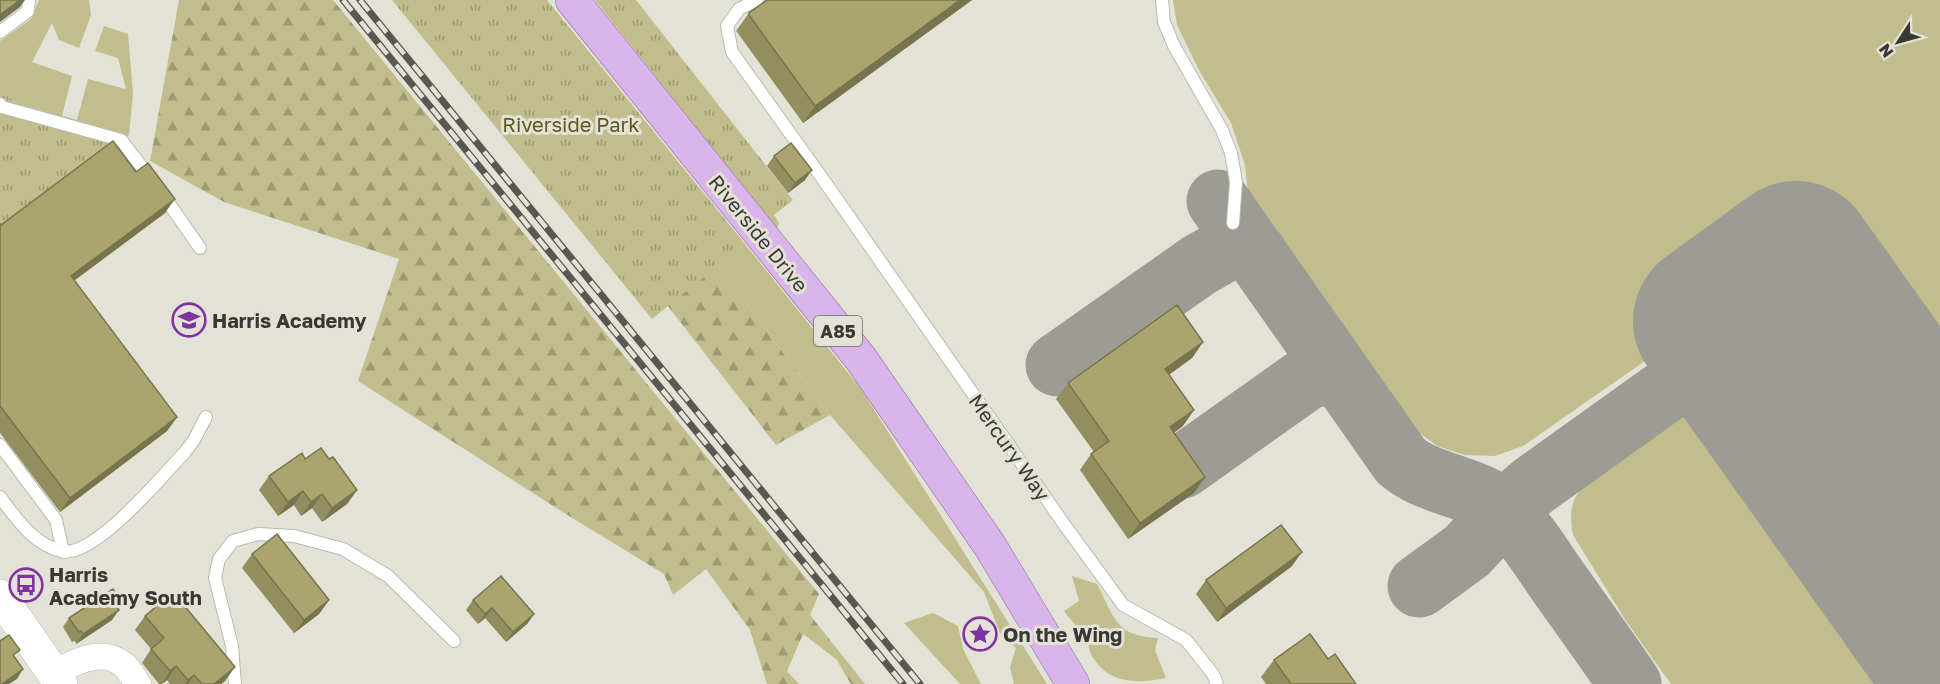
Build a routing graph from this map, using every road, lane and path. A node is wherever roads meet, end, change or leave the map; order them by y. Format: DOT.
graph roads {
  1 [pos="29,0"];
  2 [pos="572,0"];
  3 [pos="757,0"];
  4 [pos="1162,0"];
  5 [pos="736,5"];
  6 [pos="0,33"];
  7 [pos="0,104"];
  8 [pos="1233,223"];
  9 [pos="200,248"];
  10 [pos="206,417"];
  11 [pos="0,445"];
  12 [pos="0,496"];
  13 [pos="63,552"];
  14 [pos="0,596"];
  15 [pos="454,641"];
  16 [pos="54,674"];
  17 [pos="138,684"];
  18 [pos="235,684"];
  19 [pos="1073,684"];
  20 [pos="1217,684"];
  1 -- 6 [label="lane"];
  2 -- 19 [label="main road, Riverside Drive / A85"];
  3 -- 5 [label="lane"];
  4 -- 8 [label="lane"];
  5 -- 20 [label="lane, Mercury Way"];
  7 -- 9 [label="lane"];
  10 -- 13 [label="lane"];
  11 -- 13 [label="lane"];
  12 -- 13 [label="lane"];
  14 -- 16 [label="street"];
  15 -- 18 [label="lane"];
  16 -- 17 [label="street"];
}
